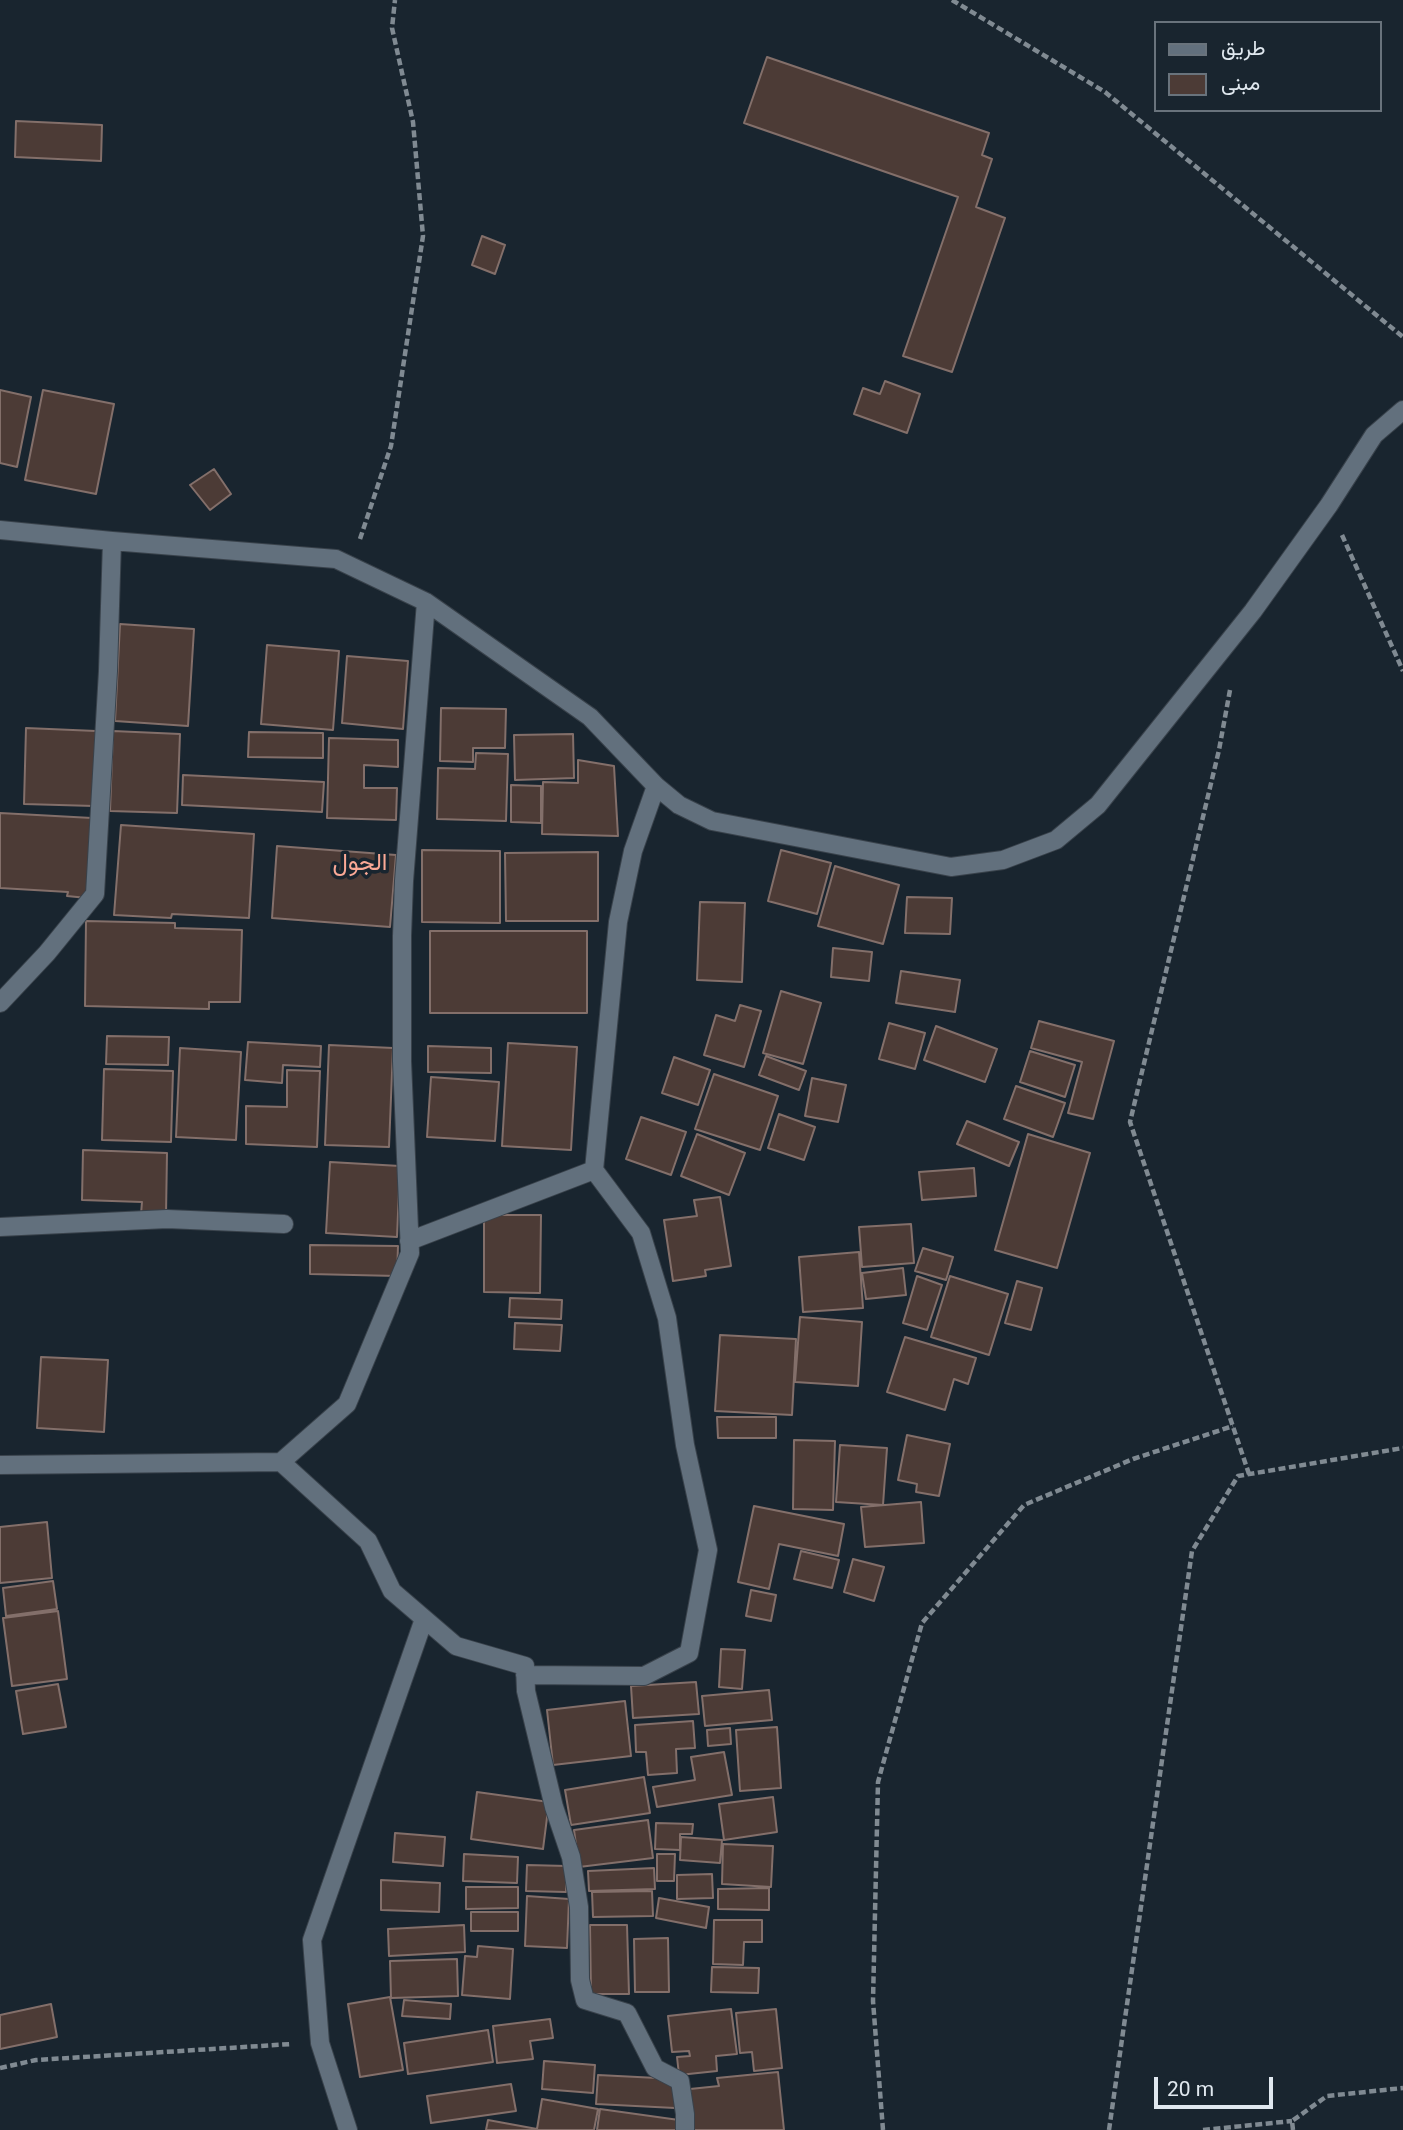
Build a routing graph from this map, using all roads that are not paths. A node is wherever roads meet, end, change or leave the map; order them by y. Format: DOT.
graph roads {
  1 [pos="1403,410"];
  2 [pos="0,530"];
  3 [pos="112,541"];
  4 [pos="426,602"];
  5 [pos="656,786"];
  6 [pos="0,1003"];
  7 [pos="594,1170"];
  8 [pos="285,1224"];
  9 [pos="0,1227"];
  10 [pos="409,1241"];
  11 [pos="281,1462"];
  12 [pos="0,1465"];
  13 [pos="424,1619"];
  14 [pos="525,1675"];
  15 [pos="348,2130"];
  16 [pos="685,2130"];
  1 -- 5 [label="street"];
  2 -- 3 [label="street"];
  3 -- 4 [label="street"];
  3 -- 6 [label="street"];
  4 -- 5 [label="street"];
  4 -- 10 [label="street"];
  5 -- 7 [label="street"];
  7 -- 10 [label="street"];
  7 -- 14 [label="street"];
  8 -- 9 [label="street"];
  10 -- 11 [label="street"];
  11 -- 12 [label="street"];
  11 -- 13 [label="street"];
  13 -- 14 [label="street"];
  13 -- 15 [label="street"];
  14 -- 16 [label="street"];
}
